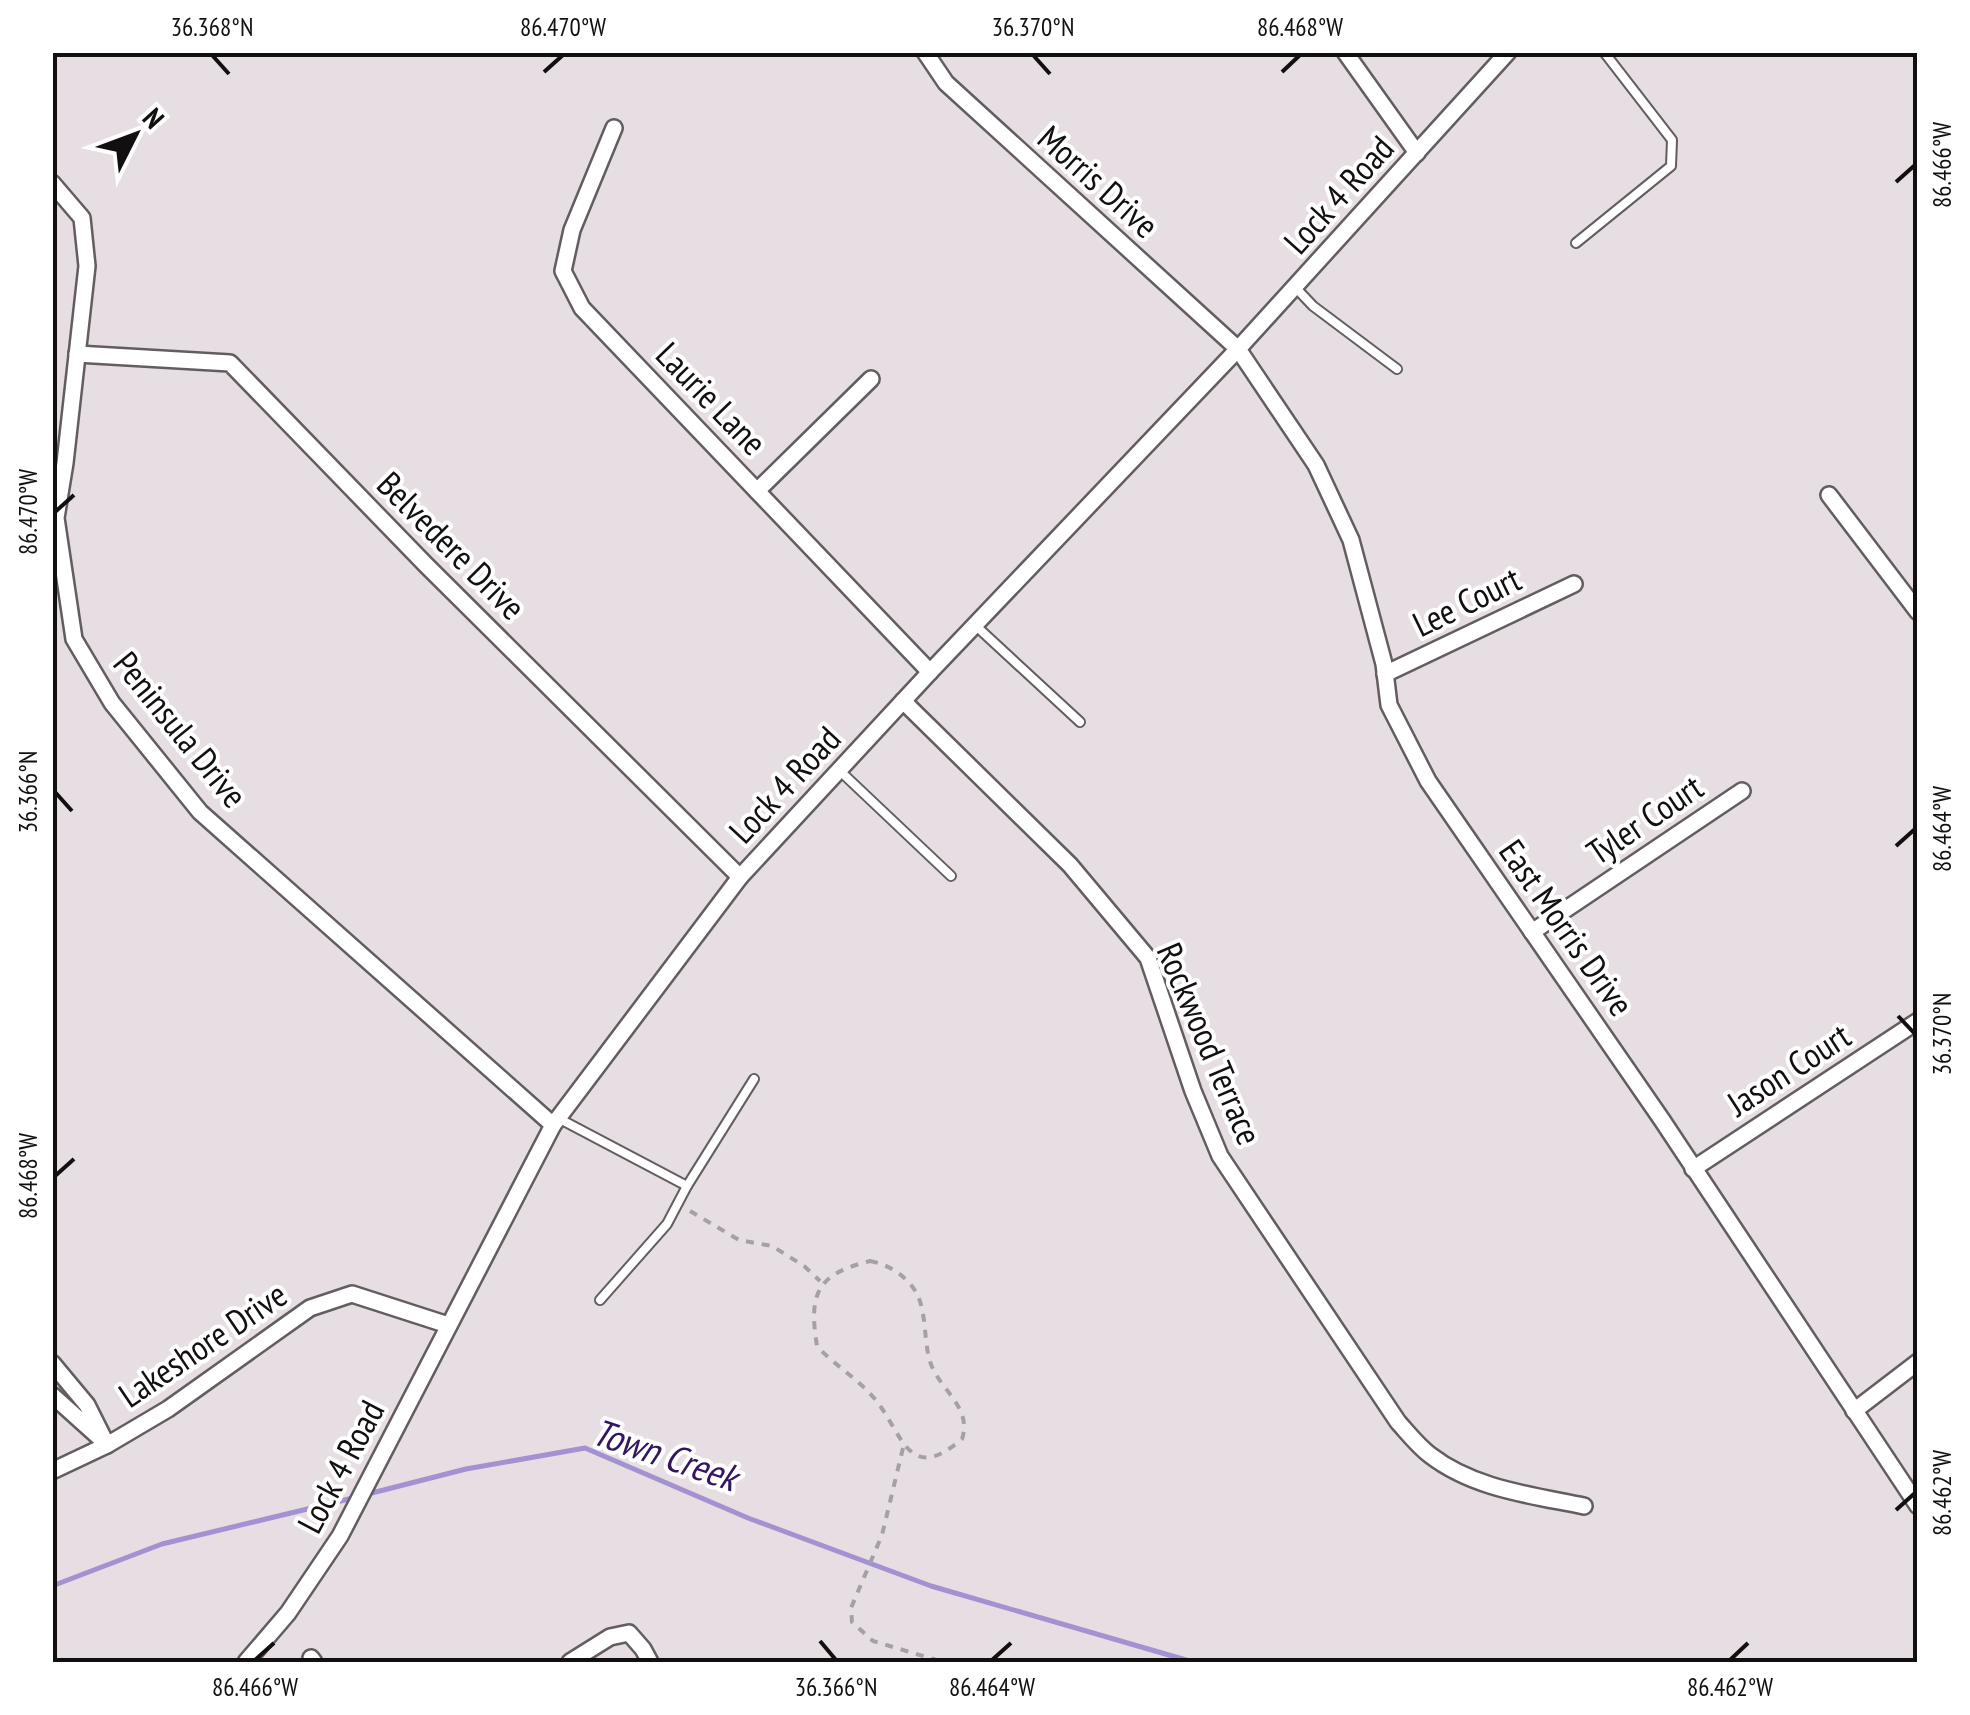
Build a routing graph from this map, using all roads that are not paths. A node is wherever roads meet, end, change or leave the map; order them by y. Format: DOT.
graph roads {
  1 [pos="925,52"];
  2 [pos="1345,52"];
  3 [pos="1508,52"];
  4 [pos="1604,52"];
  5 [pos="614,128"];
  6 [pos="1418,152"];
  7 [pos="52,183"];
  8 [pos="1576,242"];
  9 [pos="1294,288"];
  10 [pos="1238,350"];
  11 [pos="78,354"];
  12 [pos="1397,369"];
  13 [pos="871,379"];
  14 [pos="757,491"];
  15 [pos="1829,495"];
  16 [pos="56,497"];
  17 [pos="1574,584"];
  18 [pos="1918,612"];
  19 [pos="975,625"];
  20 [pos="930,672"];
  21 [pos="1385,674"];
  22 [pos="903,701"];
  23 [pos="1080,722"];
  24 [pos="839,770"];
  25 [pos="1742,792"];
  26 [pos="951,876"];
  27 [pos="740,877"];
  28 [pos="1532,932"];
  29 [pos="1918,1021"];
  30 [pos="754,1079"];
  31 [pos="556,1121"];
  32 [pos="1694,1168"];
  33 [pos="687,1186"];
  34 [pos="600,1300"];
  35 [pos="448,1325"];
  36 [pos="1918,1362"];
  37 [pos="52,1364"];
  38 [pos="52,1395"];
  39 [pos="1854,1411"];
  40 [pos="107,1445"];
  41 [pos="52,1471"];
  42 [pos="1584,1506"];
  43 [pos="1918,1506"];
  44 [pos="248,1660"];
  45 [pos="577,1661"];
  46 [pos="650,1662"];
  1 -- 10 [label="street, Morris Drive"];
  2 -- 6 [label="street"];
  3 -- 6 [label="street, Lock 4 Road"];
  4 -- 8 [label="lane"];
  5 -- 14 [label="street, Laurie Lane"];
  6 -- 9 [label="street, Lock 4 Road"];
  7 -- 11 [label="street, Peninsula Drive"];
  9 -- 10 [label="street, Lock 4 Road"];
  9 -- 12 [label="lane"];
  10 -- 19 [label="street, Lock 4 Road"];
  10 -- 21 [label="street, East Morris Drive"];
  11 -- 16 [label="street, Peninsula Drive"];
  11 -- 27 [label="street, Belvedere Drive"];
  13 -- 14 [label="street"];
  14 -- 20 [label="street, Laurie Lane"];
  15 -- 18 [label="street"];
  16 -- 31 [label="street, Peninsula Drive"];
  17 -- 21 [label="street, Lee Court"];
  19 -- 20 [label="street, Lock 4 Road"];
  19 -- 23 [label="lane"];
  20 -- 22 [label="street, Lock 4 Road"];
  21 -- 28 [label="street, East Morris Drive"];
  22 -- 24 [label="street, Lock 4 Road"];
  22 -- 42 [label="street, Rockwood Terrace"];
  24 -- 26 [label="lane"];
  24 -- 27 [label="street, Lock 4 Road"];
  25 -- 28 [label="street, Tyler Court"];
  27 -- 31 [label="street, Lock 4 Road"];
  28 -- 32 [label="street, East Morris Drive"];
  29 -- 32 [label="street, Jason Court"];
  30 -- 33 [label="lane"];
  31 -- 33 [label="lane"];
  31 -- 35 [label="street, Lock 4 Road"];
  32 -- 39 [label="street, East Morris Drive"];
  33 -- 34 [label="lane"];
  35 -- 40 [label="street, Lakeshore Drive"];
  35 -- 44 [label="street, Lock 4 Road"];
  36 -- 39 [label="street"];
  37 -- 40 [label="street, Lakeshore Drive"];
  38 -- 40 [label="street, Lakeshore Drive"];
  39 -- 43 [label="street, East Morris Drive"];
  40 -- 41 [label="street, Lakeshore Drive"];
  45 -- 46 [label="street"];
}
